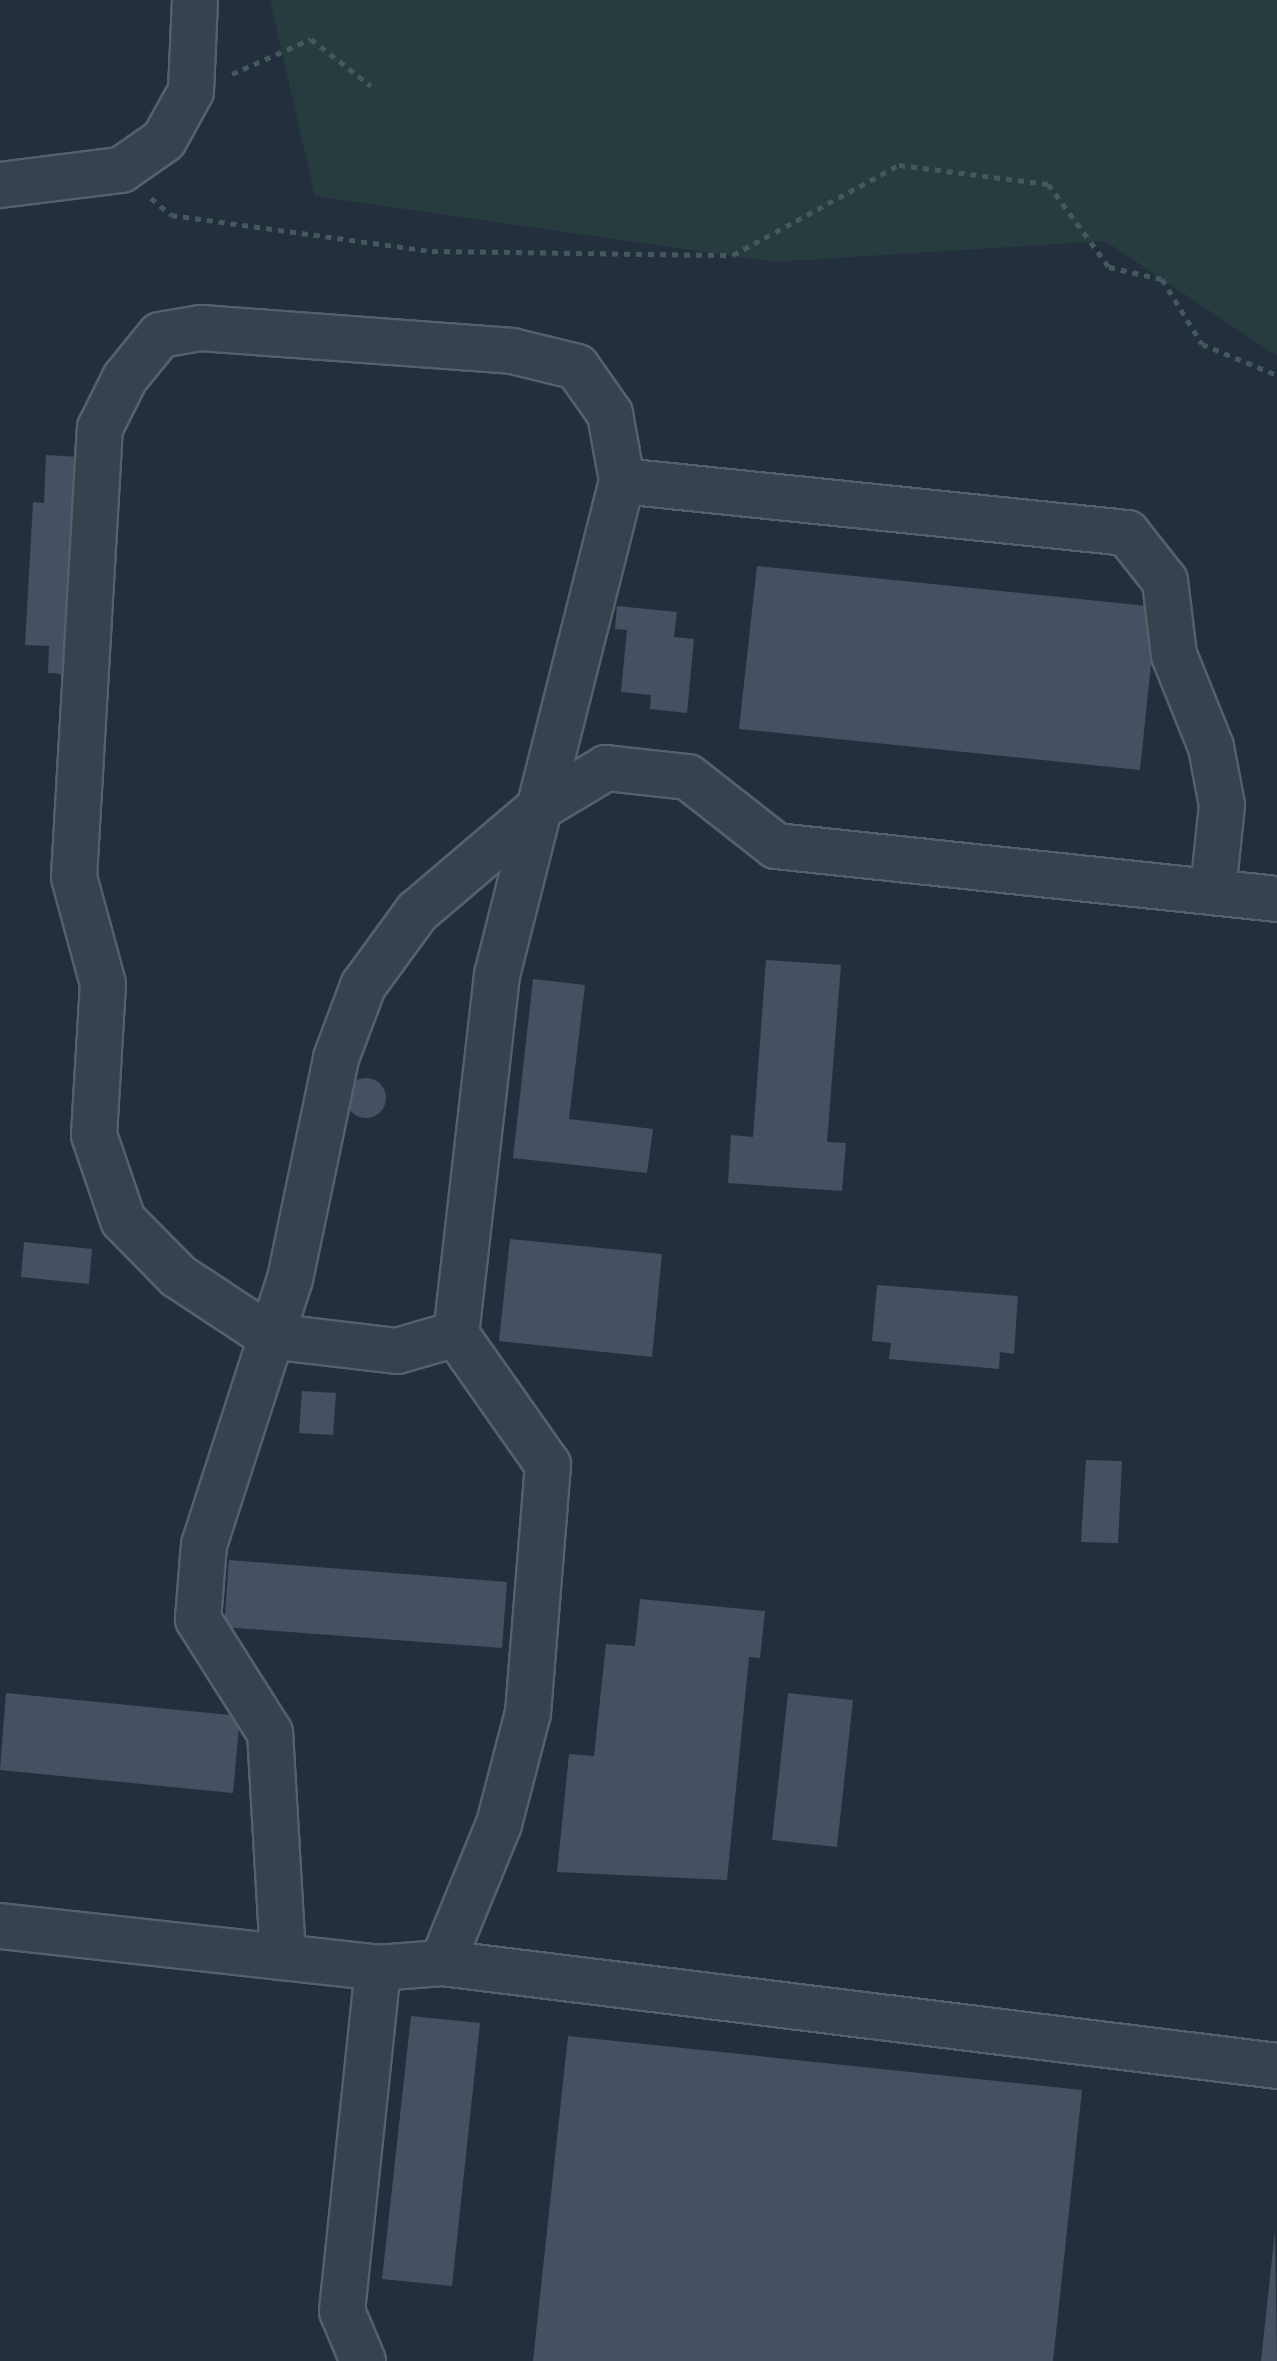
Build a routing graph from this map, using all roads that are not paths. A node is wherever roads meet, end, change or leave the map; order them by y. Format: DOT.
graph roads {
  1 [pos="195,0"];
  2 [pos="0,185"];
  3 [pos="622,481"];
  4 [pos="539,808"];
  5 [pos="1213,891"];
  6 [pos="1277,899"];
  7 [pos="456,1334"];
  8 [pos="269,1336"];
  9 [pos="0,1926"];
  10 [pos="283,1957"];
  11 [pos="442,1963"];
  12 [pos="378,1968"];
  13 [pos="1277,2066"];
  14 [pos="363,2361"];
  1 -- 2 [label="lane"];
  3 -- 4 [label="lane"];
  3 -- 5 [label="lane"];
  3 -- 8 [label="lane"];
  4 -- 5 [label="lane"];
  4 -- 7 [label="lane"];
  4 -- 8 [label="lane"];
  5 -- 6 [label="lane"];
  7 -- 8 [label="lane"];
  7 -- 11 [label="lane"];
  8 -- 10 [label="lane"];
  9 -- 10 [label="lane"];
  10 -- 12 [label="lane"];
  11 -- 12 [label="lane"];
  11 -- 13 [label="lane"];
  12 -- 14 [label="lane"];
}
